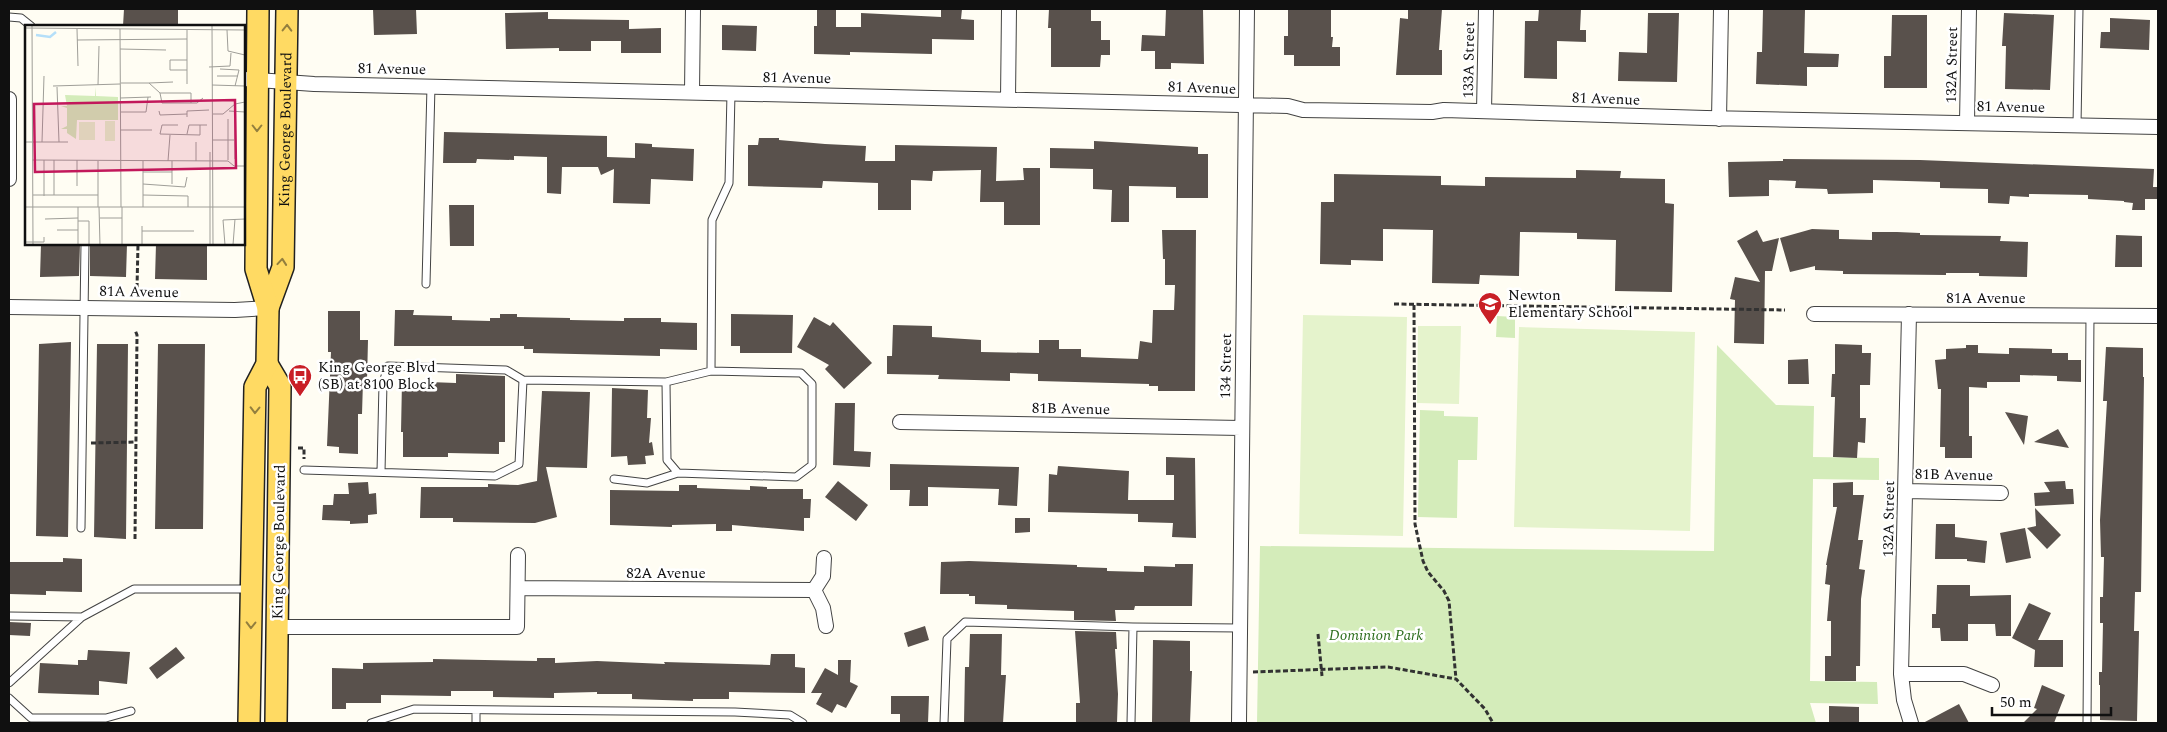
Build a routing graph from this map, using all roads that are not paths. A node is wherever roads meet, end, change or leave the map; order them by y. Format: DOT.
graph roads {
  1 [pos="258,9"];
  2 [pos="287,9"];
  3 [pos="693,9"];
  4 [pos="1010,9"];
  5 [pos="1246,9"];
  6 [pos="1486,9"];
  7 [pos="1721,9"];
  8 [pos="1969,9"];
  9 [pos="2078,9"];
  10 [pos="9,17"];
  11 [pos="29,25"];
  12 [pos="250,79"];
  13 [pos="286,83"];
  14 [pos="431,86"];
  15 [pos="692,92"];
  16 [pos="732,93"];
  17 [pos="9,99"];
  18 [pos="1008,99"];
  19 [pos="1245,105"];
  20 [pos="1484,111"];
  21 [pos="1718,119"];
  22 [pos="1967,122"];
  23 [pos="2077,125"];
  24 [pos="2158,127"];
  25 [pos="9,140"];
  26 [pos="9,179"];
  27 [pos="85,245"];
  28 [pos="426,284"];
  29 [pos="9,306"];
  30 [pos="84,307"];
  31 [pos="268,308"];
  32 [pos="1814,314"];
  33 [pos="1909,314"];
  34 [pos="2090,315"];
  35 [pos="2158,316"];
  36 [pos="267,364"];
  37 [pos="711,371"];
  38 [pos="523,380"];
  39 [pos="666,382"];
  40 [pos="900,422"];
  41 [pos="1241,428"];
  42 [pos="304,470"];
  43 [pos="381,472"];
  44 [pos="678,473"];
  45 [pos="614,479"];
  46 [pos="1906,491"];
  47 [pos="2001,493"];
  48 [pos="81,528"];
  49 [pos="518,555"];
  50 [pos="824,558"];
  51 [pos="518,588"];
  52 [pos="251,589"];
  53 [pos="814,590"];
  54 [pos="9,616"];
  55 [pos="82,617"];
  56 [pos="826,626"];
  57 [pos="278,627"];
  58 [pos="1133,627"];
  59 [pos="1239,628"];
  60 [pos="1901,674"];
  61 [pos="9,684"];
  62 [pos="1992,684"];
  63 [pos="9,698"];
  64 [pos="476,710"];
  65 [pos="130,712"];
  66 [pos="250,723"];
  67 [pos="276,723"];
  68 [pos="371,723"];
  69 [pos="476,723"];
  70 [pos="803,723"];
  71 [pos="944,723"];
  72 [pos="1131,723"];
  73 [pos="1238,723"];
  74 [pos="1911,723"];
  75 [pos="2087,723"];
  1 -- 12 [label="main road, King George Boulevard"];
  13 -- 2 [label="main road, King George Boulevard, one-way"];
  3 -- 15 [label="street"];
  4 -- 18 [label="street"];
  5 -- 19 [label="street, 134 Street"];
  6 -- 20 [label="street, 133A Street"];
  7 -- 21 [label="street"];
  8 -- 22 [label="street, 132A Street"];
  9 -- 23 [label="lane"];
  10 -- 11 [label="lane"];
  12 -- 13 [label="street, 81 Avenue"];
  12 -- 31 [label="main road, King George Boulevard, one-way"];
  13 -- 14 [label="street, 81 Avenue"];
  31 -- 13 [label="main road, King George Boulevard, one-way"];
  14 -- 15 [label="street, 81 Avenue"];
  14 -- 28 [label="lane"];
  15 -- 16 [label="street, 81 Avenue"];
  16 -- 18 [label="street, 81 Avenue"];
  16 -- 37 [label="lane"];
  17 -- 25 [label="street"];
  18 -- 19 [label="street, 81 Avenue"];
  19 -- 20 [label="street, 81 Avenue"];
  19 -- 41 [label="street, 134 Street"];
  20 -- 21 [label="street, 81 Avenue"];
  21 -- 22 [label="street, 81 Avenue"];
  22 -- 23 [label="street, 81 Avenue"];
  23 -- 24 [label="street, 81 Avenue"];
  25 -- 26 [label="street"];
  27 -- 30 [label="lane"];
  29 -- 30 [label="street, 81A Avenue"];
  30 -- 31 [label="street, 81A Avenue"];
  30 -- 48 [label="lane"];
  31 -- 36 [label="main road, King George Boulevard"];
  32 -- 33 [label="street, 81A Avenue"];
  33 -- 34 [label="street, 81A Avenue"];
  33 -- 46 [label="street, 132A Street"];
  34 -- 35 [label="street, 81A Avenue"];
  34 -- 75 [label="lane"];
  36 -- 52 [label="main road, King George Boulevard, one-way"];
  36 -- 57 [label="main road, King George Boulevard"];
  37 -- 39 [label="lane"];
  37 -- 44 [label="lane"];
  38 -- 39 [label="lane"];
  38 -- 43 [label="lane"];
  38 -- 43 [label="lane"];
  39 -- 44 [label="lane"];
  40 -- 41 [label="street, 81B Avenue"];
  41 -- 59 [label="street, 134 Street"];
  42 -- 43 [label="lane"];
  44 -- 45 [label="lane"];
  46 -- 47 [label="street, 81B Avenue"];
  46 -- 60 [label="street, 132A Street"];
  49 -- 51 [label="street"];
  50 -- 53 [label="street"];
  51 -- 53 [label="street, 82A Avenue"];
  51 -- 57 [label="street"];
  52 -- 55 [label="lane"];
  52 -- 66 [label="main road, King George Boulevard, one-way"];
  53 -- 56 [label="street"];
  54 -- 55 [label="lane"];
  55 -- 61 [label="lane"];
  57 -- 67 [label="main road, King George Boulevard"];
  58 -- 59 [label="lane"];
  58 -- 71 [label="lane"];
  58 -- 72 [label="lane"];
  59 -- 73 [label="street, 134 Street"];
  60 -- 62 [label="street"];
  60 -- 74 [label="street, 132A Street"];
  63 -- 65 [label="lane"];
  64 -- 68 [label="lane"];
  64 -- 69 [label="lane"];
  64 -- 70 [label="lane"];
}
